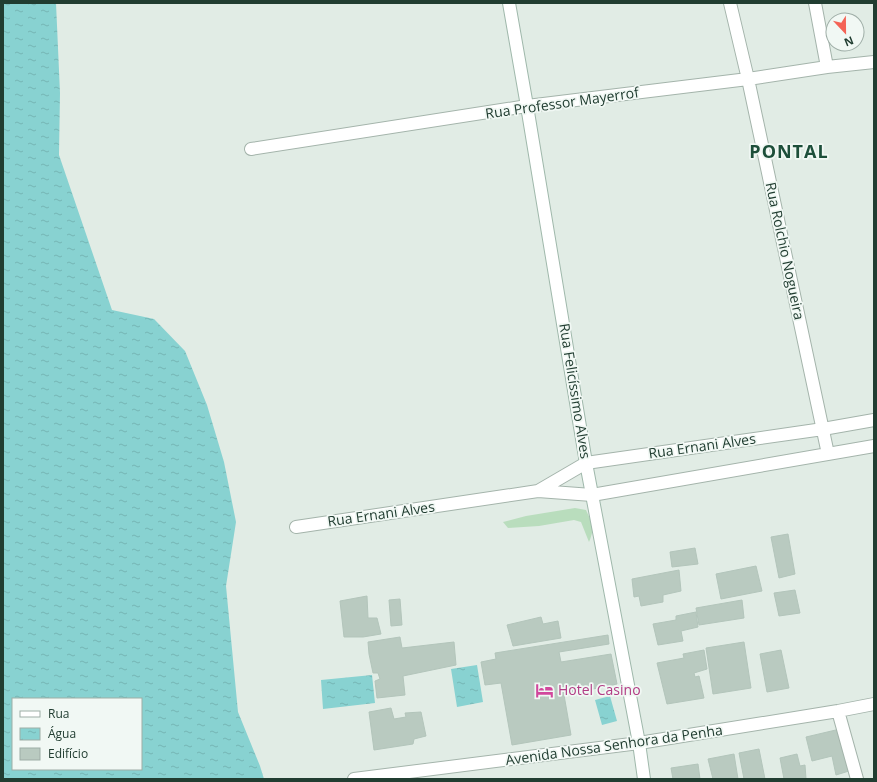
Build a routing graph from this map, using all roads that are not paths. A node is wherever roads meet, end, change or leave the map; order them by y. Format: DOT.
graph roads {
  1 [pos="509,3"];
  2 [pos="730,3"];
  3 [pos="815,3"];
  4 [pos="874,62"];
  5 [pos="827,67"];
  6 [pos="748,79"];
  7 [pos="527,106"];
  8 [pos="251,149"];
  9 [pos="874,420"];
  10 [pos="823,429"];
  11 [pos="874,446"];
  12 [pos="828,454"];
  13 [pos="586,462"];
  14 [pos="538,491"];
  15 [pos="592,495"];
  16 [pos="296,527"];
  17 [pos="874,704"];
  18 [pos="838,711"];
  19 [pos="639,743"];
  20 [pos="354,779"];
  21 [pos="644,779"];
  22 [pos="857,779"];
  1 -- 7 [label="street, Rua Felicíssimo Alves"];
  2 -- 6 [label="street, Rua Rolchio Nogueira"];
  3 -- 5 [label="street"];
  4 -- 5 [label="street, Rua Professor Mayerrof"];
  5 -- 6 [label="street, Rua Professor Mayerrof"];
  6 -- 7 [label="street, Rua Professor Mayerrof"];
  6 -- 10 [label="street, Rua Rolchio Nogueira"];
  7 -- 8 [label="street, Rua Professor Mayerrof"];
  7 -- 13 [label="street, Rua Felicíssimo Alves"];
  9 -- 10 [label="street, Rua Ernani Alves"];
  10 -- 12 [label="street, Rua Rolchio Nogueira"];
  10 -- 13 [label="street, Rua Ernani Alves"];
  11 -- 12 [label="street, Rua Ernani Alves"];
  12 -- 15 [label="street, Rua Ernani Alves"];
  13 -- 14 [label="street, Rua Ernani Alves"];
  13 -- 15 [label="street, Rua Felicíssimo Alves"];
  14 -- 15 [label="street, Rua Ernani Alves"];
  14 -- 16 [label="street, Rua Ernani Alves"];
  15 -- 19 [label="street, Rua Felicíssimo Alves"];
  17 -- 18 [label="street, Avenida Nossa Senhora da Penha"];
  18 -- 19 [label="street, Avenida Nossa Senhora da Penha"];
  18 -- 22 [label="street"];
  19 -- 20 [label="street, Avenida Nossa Senhora da Penha"];
  19 -- 21 [label="street, Rua Felicíssimo Alves"];
}
